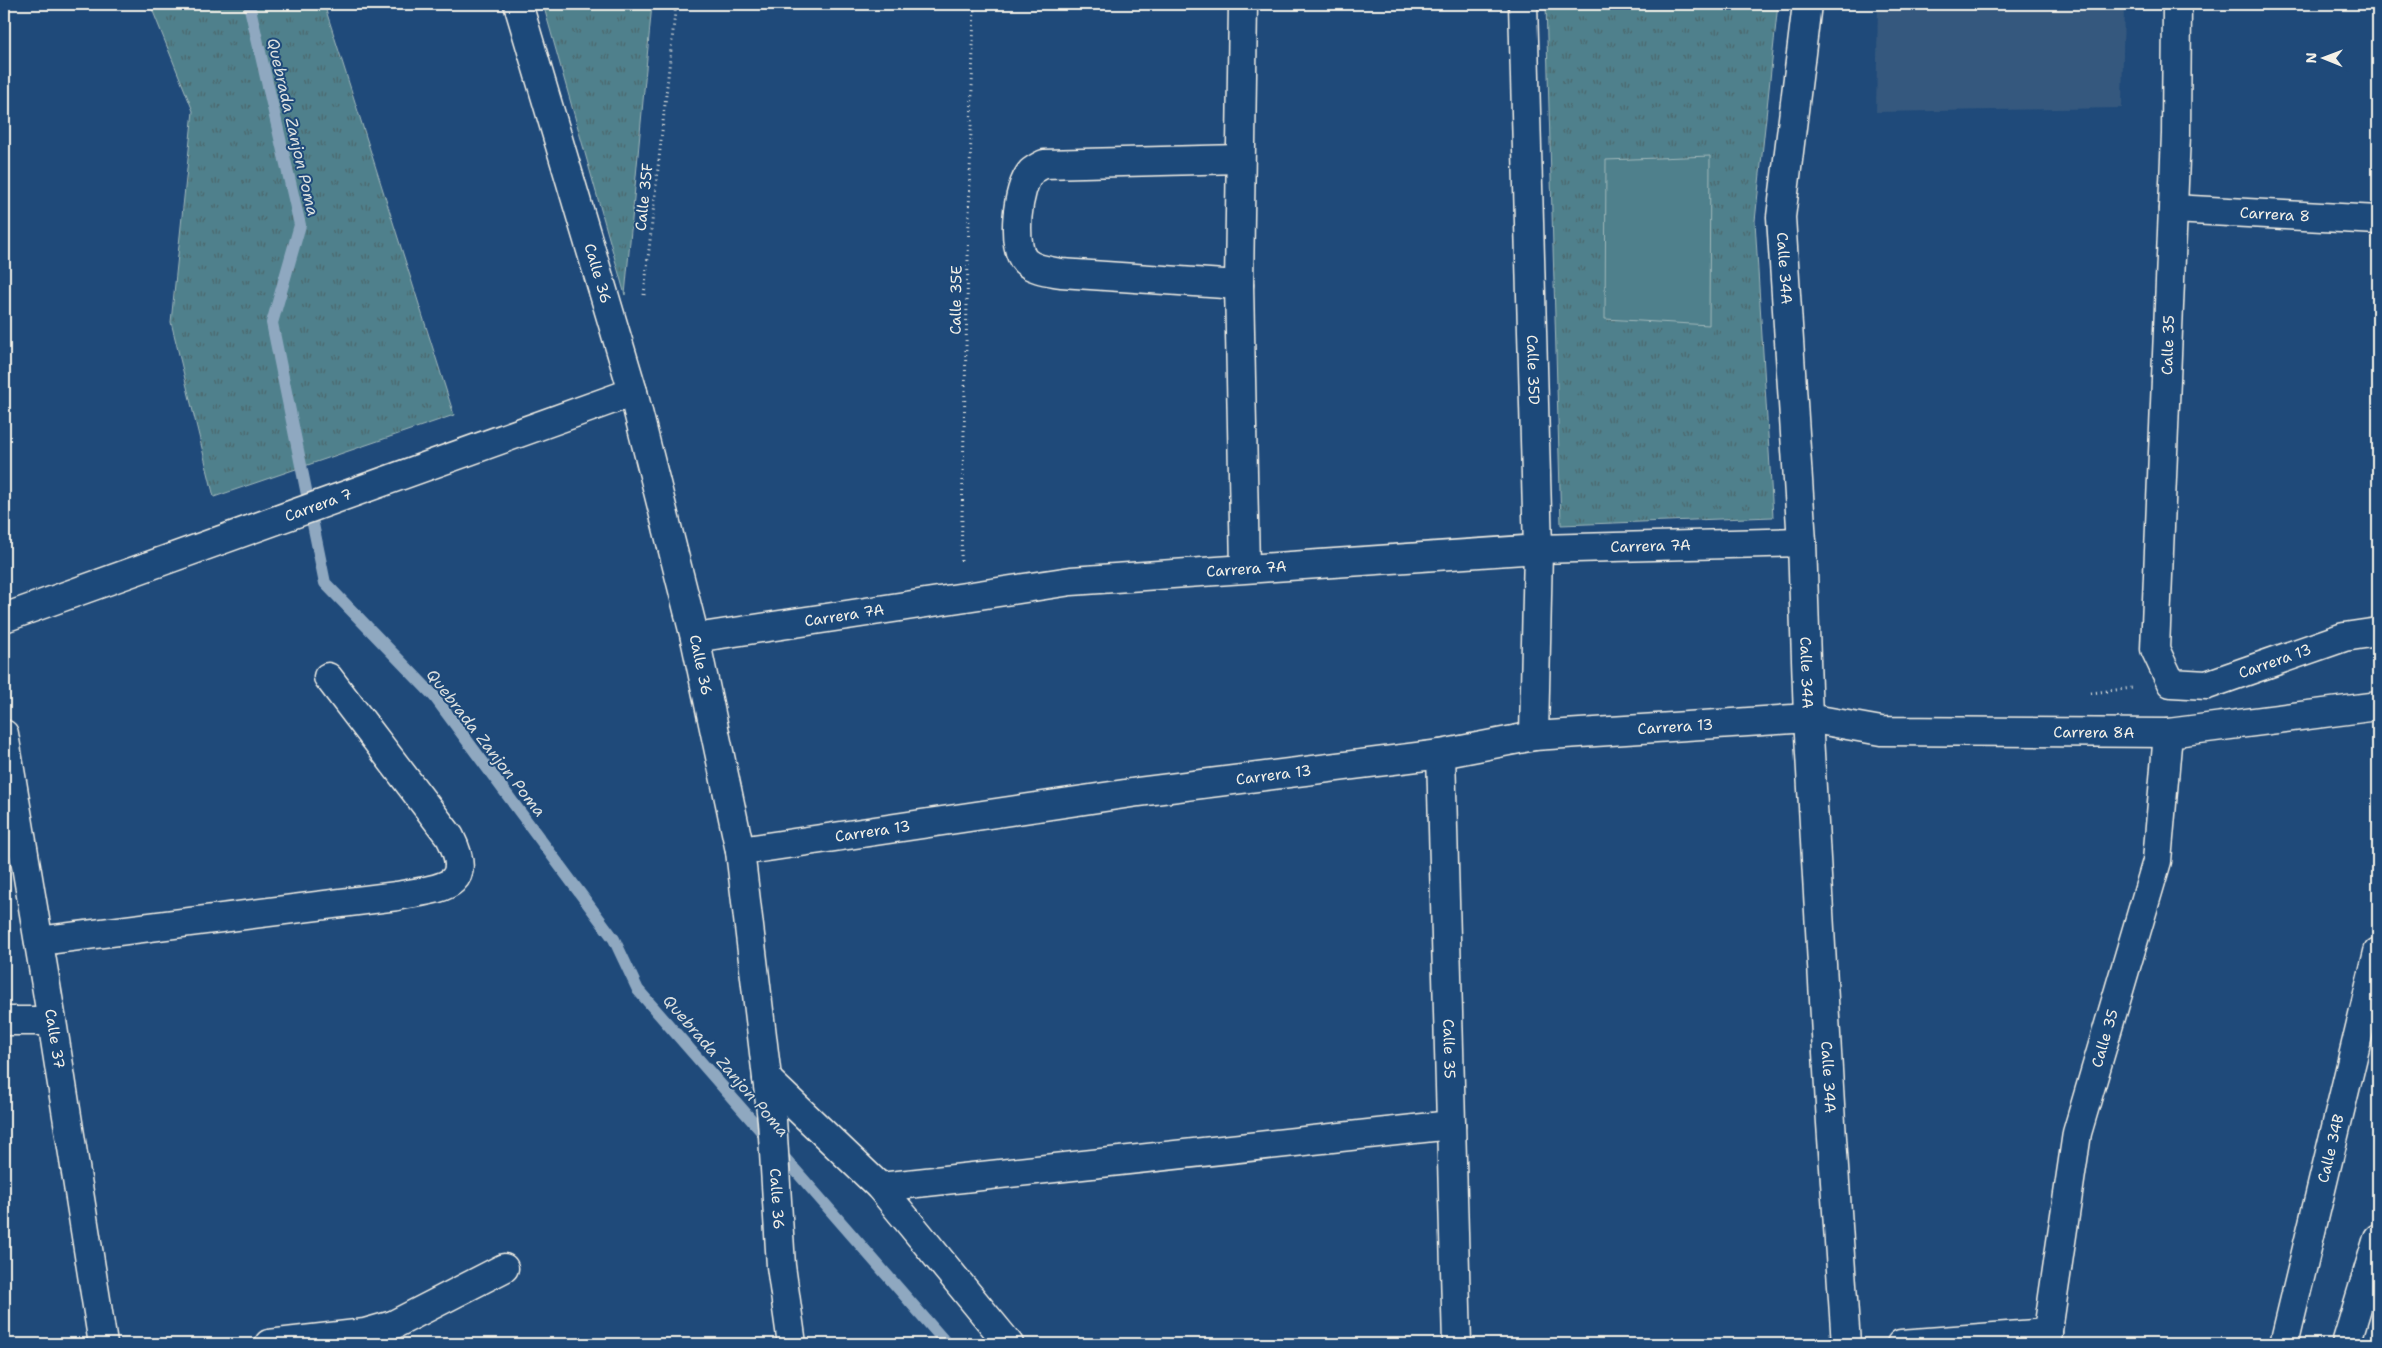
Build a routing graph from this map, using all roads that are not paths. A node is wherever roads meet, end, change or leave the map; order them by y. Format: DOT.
graph roads {
  1 [pos="518,4"];
  2 [pos="1243,4"];
  3 [pos="1523,4"];
  4 [pos="1807,4"];
  5 [pos="2177,4"];
  6 [pos="1240,160"];
  7 [pos="2173,209"];
  8 [pos="2378,220"];
  9 [pos="1240,285"];
  10 [pos="633,392"];
  11 [pos="1802,542"];
  12 [pos="1538,548"];
  13 [pos="1245,567"];
  14 [pos="4,618"];
  15 [pos="2378,632"];
  16 [pos="695,638"];
  17 [pos="328,677"];
  18 [pos="2171,683"];
  19 [pos="2378,706"];
  20 [pos="1808,718"];
  21 [pos="2168,733"];
  22 [pos="4,734"];
  23 [pos="1534,736"];
  24 [pos="1441,754"];
  25 [pos="740,851"];
  26 [pos="39,941"];
  27 [pos="2378,952"];
  28 [pos="4,1021"];
  29 [pos="52,1021"];
  30 [pos="767,1079"];
  31 [pos="1451,1125"];
  32 [pos="880,1187"];
  33 [pos="2378,1238"];
  34 [pos="504,1268"];
  35 [pos="2047,1339"];
  36 [pos="103,1344"];
  37 [pos="269,1344"];
  38 [pos="792,1344"];
  39 [pos="1009,1344"];
  40 [pos="1457,1344"];
  41 [pos="1846,1344"];
  42 [pos="1901,1344"];
  43 [pos="2284,1344"];
  44 [pos="2346,1344"];
  1 -- 10 [label="street, Calle 36"];
  2 -- 6 [label="street"];
  3 -- 12 [label="street, Calle 35D"];
  4 -- 11 [label="street, Calle 34A"];
  5 -- 7 [label="street, Calle 35"];
  6 -- 9 [label="street"];
  6 -- 9 [label="street"];
  7 -- 8 [label="street, Carrera 8"];
  7 -- 18 [label="street, Calle 35"];
  9 -- 13 [label="street"];
  10 -- 14 [label="street, Carrera 7"];
  10 -- 16 [label="street, Calle 36"];
  11 -- 12 [label="street, Carrera 7A"];
  11 -- 20 [label="street, Calle 34A"];
  12 -- 13 [label="street, Carrera 7A"];
  12 -- 23 [label="street, Calle 35D"];
  13 -- 16 [label="street, Carrera 7A"];
  15 -- 18 [label="street, Carrera 13"];
  16 -- 25 [label="street, Calle 36"];
  17 -- 26 [label="street"];
  19 -- 21 [label="street, Carrera 8A"];
  20 -- 21 [label="street, Carrera 8A"];
  20 -- 23 [label="street, Carrera 13"];
  20 -- 41 [label="street, Calle 34A"];
  21 -- 35 [label="street, Calle 35"];
  22 -- 26 [label="street, Calle 37"];
  23 -- 24 [label="street, Carrera 13"];
  24 -- 25 [label="street, Carrera 13"];
  24 -- 31 [label="street, Calle 35"];
  25 -- 30 [label="street, Calle 36"];
  26 -- 29 [label="street, Calle 37"];
  27 -- 43 [label="street, Calle 34B"];
  28 -- 29 [label="street"];
  29 -- 36 [label="street, Calle 37"];
  30 -- 32 [label="street"];
  30 -- 38 [label="street, Calle 36"];
  31 -- 32 [label="street"];
  31 -- 40 [label="street, Calle 35"];
  32 -- 39 [label="street"];
  33 -- 44 [label="street"];
  34 -- 37 [label="street"];
  35 -- 42 [label="street"];
}
